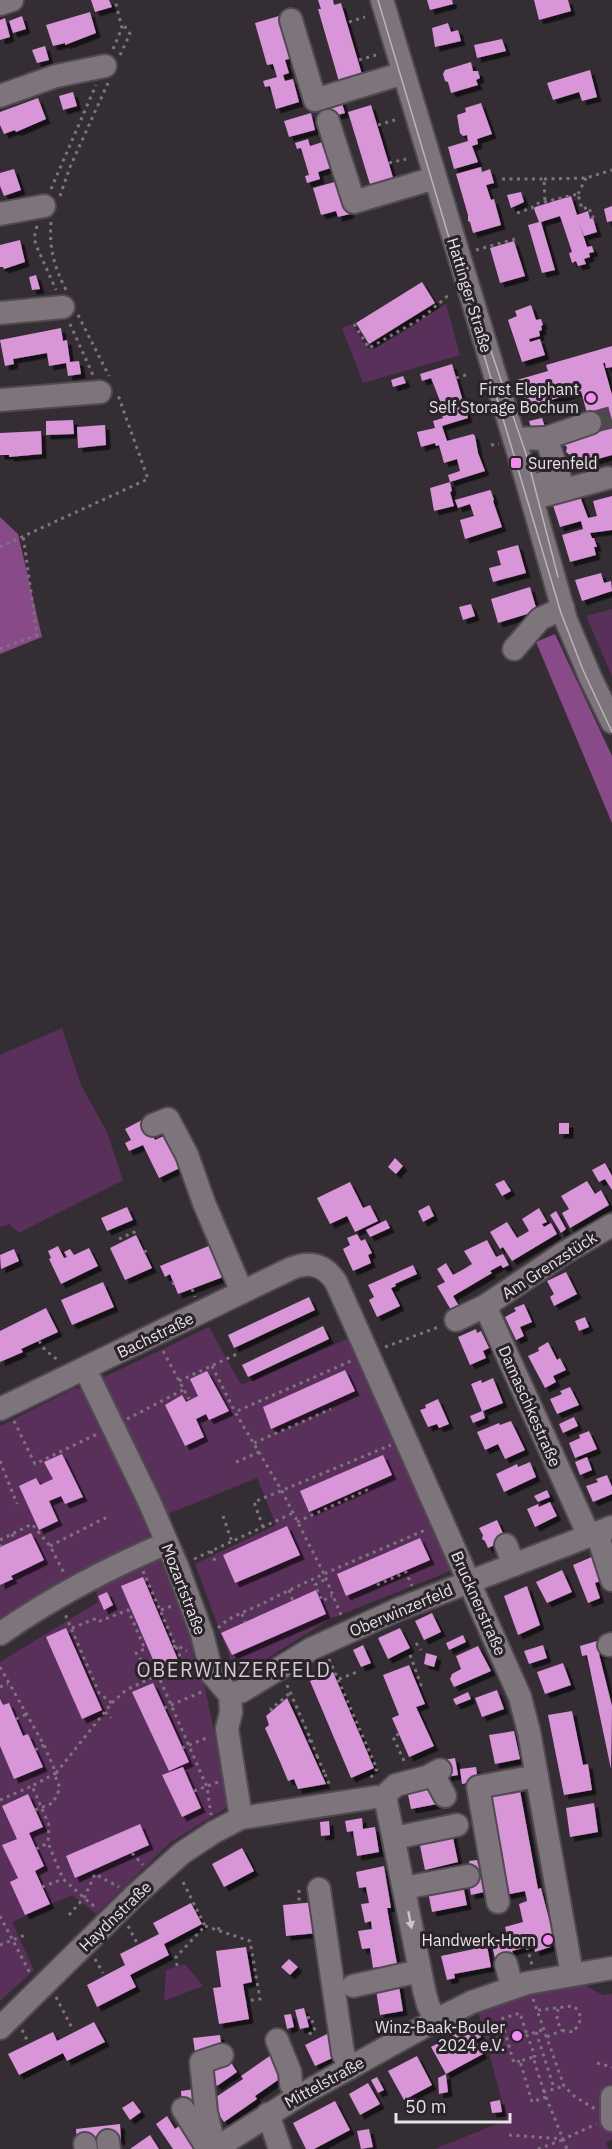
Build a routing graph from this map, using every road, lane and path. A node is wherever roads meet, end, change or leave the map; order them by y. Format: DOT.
graph roads {
  1 [pos="12,0"];
  2 [pos="115,0"];
  3 [pos="382,0"];
  4 [pos="0,4"];
  5 [pos="365,18"];
  6 [pos="291,20"];
  7 [pos="122,22"];
  8 [pos="349,22"];
  9 [pos="376,55"];
  10 [pos="359,60"];
  11 [pos="111,69"];
  12 [pos="404,73"];
  13 [pos="0,96"];
  14 [pos="395,120"];
  15 [pos="328,121"];
  16 [pos="378,124"];
  17 [pos="406,159"];
  18 [pos="389,163"];
  19 [pos="612,170"];
  20 [pos="435,178"];
  21 [pos="544,178"];
  22 [pos="586,178"];
  23 [pos="502,179"];
  24 [pos="578,194"];
  25 [pos="545,202"];
  26 [pos="51,209"];
  27 [pos="518,213"];
  28 [pos="0,214"];
  29 [pos="598,216"];
  30 [pos="515,239"];
  31 [pos="475,250"];
  32 [pos="453,292"];
  33 [pos="70,306"];
  34 [pos="0,313"];
  35 [pos="354,324"];
  36 [pos="470,374"];
  37 [pos="456,378"];
  38 [pos="106,388"];
  39 [pos="0,400"];
  40 [pos="477,400"];
  41 [pos="464,404"];
  42 [pos="590,423"];
  43 [pos="546,438"];
  44 [pos="514,439"];
  45 [pos="610,471"];
  46 [pos="560,478"];
  47 [pos="530,493"];
  48 [pos="23,535"];
  49 [pos="0,547"];
  50 [pos="563,608"];
  51 [pos="0,649"];
  52 [pos="514,649"];
  53 [pos="612,722"];
  54 [pos="153,1125"];
  55 [pos="612,1225"];
  56 [pos="139,1230"];
  57 [pos="119,1239"];
  58 [pos="312,1264"];
  59 [pos="242,1292"];
  60 [pos="485,1306"];
  61 [pos="456,1320"];
  62 [pos="155,1335"];
  63 [pos="39,1341"];
  64 [pos="237,1354"];
  65 [pos="358,1358"];
  66 [pos="212,1366"];
  67 [pos="80,1371"];
  68 [pos="201,1371"];
  69 [pos="210,1371"];
  70 [pos="325,1372"];
  71 [pos="328,1378"];
  72 [pos="178,1382"];
  73 [pos="183,1390"];
  74 [pos="283,1391"];
  75 [pos="286,1397"];
  76 [pos="189,1399"];
  77 [pos="4,1408"];
  78 [pos="331,1409"];
  79 [pos="235,1412"];
  80 [pos="112,1426"];
  81 [pos="254,1443"];
  82 [pos="383,1448"];
  83 [pos="259,1452"];
  84 [pos="0,1461"];
  85 [pos="236,1462"];
  86 [pos="369,1489"];
  87 [pos="282,1491"];
  88 [pos="17,1504"];
  89 [pos="293,1513"];
  90 [pos="223,1516"];
  91 [pos="109,1520"];
  92 [pos="297,1522"];
  93 [pos="263,1527"];
  94 [pos="427,1529"];
  95 [pos="599,1532"];
  96 [pos="12,1534"];
  97 [pos="0,1540"];
  98 [pos="15,1540"];
  99 [pos="232,1542"];
  100 [pos="167,1543"];
  101 [pos="50,1546"];
  102 [pos="211,1551"];
  103 [pos="136,1556"];
  104 [pos="215,1561"];
  105 [pos="177,1566"];
  106 [pos="324,1574"];
  107 [pos="324,1580"];
  108 [pos="612,1580"];
  109 [pos="470,1582"];
  110 [pos="377,1585"];
  111 [pos="289,1590"];
  112 [pos="332,1596"];
  113 [pos="55,1601"];
  114 [pos="293,1601"];
  115 [pos="418,1601"];
  116 [pos="242,1614"];
  117 [pos="245,1622"];
  118 [pos="72,1628"];
  119 [pos="349,1632"];
  120 [pos="416,1643"];
  121 [pos="322,1644"];
  122 [pos="0,1646"];
  123 [pos="174,1646"];
  124 [pos="421,1650"];
  125 [pos="207,1653"];
  126 [pos="410,1655"];
  127 [pos="183,1663"];
  128 [pos="279,1667"];
  129 [pos="357,1672"];
  130 [pos="158,1675"];
  131 [pos="153,1677"];
  132 [pos="339,1680"];
  133 [pos="8,1684"];
  134 [pos="418,1686"];
  135 [pos="0,1687"];
  136 [pos="290,1693"];
  137 [pos="230,1695"];
  138 [pos="112,1703"];
  139 [pos="170,1705"];
  140 [pos="164,1708"];
  141 [pos="272,1711"];
  142 [pos="105,1712"];
  143 [pos="27,1714"];
  144 [pos="111,1718"];
  145 [pos="16,1719"];
  146 [pos="227,1729"];
  147 [pos="44,1745"];
  148 [pos="188,1746"];
  149 [pos="183,1748"];
  150 [pos="35,1750"];
  151 [pos="55,1774"];
  152 [pos="234,1775"];
  153 [pos="322,1776"];
  154 [pos="537,1776"];
  155 [pos="32,1786"];
  156 [pos="207,1787"];
  157 [pos="194,1791"];
  158 [pos="445,1796"];
  159 [pos="379,1799"];
  160 [pos="0,1800"];
  161 [pos="41,1806"];
  162 [pos="35,1810"];
  163 [pos="241,1818"];
  164 [pos="457,1825"];
  165 [pos="214,1833"];
  166 [pos="394,1838"];
  167 [pos="48,1843"];
  168 [pos="36,1849"];
  169 [pos="173,1860"];
  170 [pos="468,1876"];
  171 [pos="63,1879"];
  172 [pos="42,1887"];
  173 [pos="404,1888"];
  174 [pos="319,1889"];
  175 [pos="134,1896"];
  176 [pos="84,1898"];
  177 [pos="498,1902"];
  178 [pos="69,1915"];
  179 [pos="0,1916"];
  180 [pos="106,1923"];
  181 [pos="221,1923"];
  182 [pos="205,1926"];
  183 [pos="219,1930"];
  184 [pos="25,1935"];
  185 [pos="13,1939"];
  186 [pos="0,1945"];
  187 [pos="506,1964"];
  188 [pos="177,1966"];
  189 [pos="612,1968"];
  190 [pos="420,1971"];
  191 [pos="572,1974"];
  192 [pos="44,1986"];
  193 [pos="353,1986"];
  194 [pos="512,1987"];
  195 [pos="246,2001"];
  196 [pos="558,2009"];
  197 [pos="538,2010"];
  198 [pos="541,2017"];
  199 [pos="306,2018"];
  200 [pos="436,2020"];
  201 [pos="0,2028"];
  202 [pos="545,2029"];
  203 [pos="73,2030"];
  204 [pos="562,2030"];
  205 [pos="536,2032"];
  206 [pos="308,2035"];
  207 [pos="528,2035"];
  208 [pos="548,2037"];
  209 [pos="277,2040"];
  210 [pos="533,2057"];
  211 [pos="216,2058"];
  212 [pos="520,2061"];
  213 [pos="597,2062"];
  214 [pos="612,2067"];
  215 [pos="350,2068"];
  216 [pos="564,2086"];
  217 [pos="554,2088"];
  218 [pos="544,2092"];
  219 [pos="297,2097"];
  220 [pos="546,2097"];
  221 [pos="183,2109"];
  222 [pos="612,2110"];
  223 [pos="268,2114"];
  224 [pos="578,2133"];
  225 [pos="509,2135"];
  226 [pos="564,2139"];
  227 [pos="208,2149"];
  228 [pos="215,2149"];
  229 [pos="280,2149"];
  230 [pos="538,2149"];
  231 [pos="567,2149"];
  1 -- 4 [label="street"];
  2 -- 7 [label="path"];
  3 -- 12 [label="street, Hattinger Straße"];
  5 -- 8 [label="path"];
  6 -- 12 [label="street"];
  7 -- 11 [label="path"];
  7 -- 11 [label="path"];
  9 -- 10 [label="path"];
  11 -- 13 [label="street"];
  11 -- 26 [label="path"];
  11 -- 26 [label="path"];
  12 -- 20 [label="street, Hattinger Straße"];
  14 -- 16 [label="path"];
  15 -- 20 [label="street"];
  17 -- 18 [label="path"];
  19 -- 22 [label="path"];
  20 -- 44 [label="street, Hattinger Straße"];
  21 -- 22 [label="path"];
  21 -- 23 [label="path"];
  21 -- 25 [label="path"];
  22 -- 24 [label="path"];
  24 -- 25 [label="path"];
  24 -- 29 [label="path"];
  25 -- 27 [label="path"];
  26 -- 28 [label="street"];
  26 -- 33 [label="path"];
  26 -- 33 [label="path"];
  30 -- 31 [label="path"];
  32 -- 35 [label="path"];
  33 -- 34 [label="street"];
  33 -- 38 [label="path"];
  33 -- 38 [label="path"];
  36 -- 37 [label="path"];
  38 -- 39 [label="street"];
  38 -- 48 [label="path"];
  40 -- 41 [label="path"];
  42 -- 43 [label="street"];
  43 -- 44 [label="street"];
  43 -- 46 [label="street"];
  44 -- 47 [label="street, Hattinger Straße"];
  45 -- 46 [label="street"];
  45 -- 47 [label="street"];
  46 -- 47 [label="street"];
  47 -- 50 [label="street, Hattinger Straße"];
  48 -- 49 [label="path"];
  48 -- 51 [label="path"];
  50 -- 52 [label="street"];
  50 -- 53 [label="street, Hattinger Straße"];
  54 -- 59 [label="street"];
  55 -- 60 [label="street, Am Grenzstück"];
  56 -- 57 [label="path"];
  58 -- 59 [label="street, Bachstraße"];
  58 -- 65 [label="street, Brucknerstraße"];
  59 -- 62 [label="street, Bachstraße"];
  60 -- 61 [label="street"];
  60 -- 95 [label="street, Damaschkestraße"];
  61 -- 65 [label="path"];
  62 -- 67 [label="street, Bachstraße"];
  62 -- 72 [label="path"];
  63 -- 67 [label="path"];
  64 -- 66 [label="path"];
  65 -- 70 [label="path"];
  65 -- 109 [label="street, Brucknerstraße"];
  66 -- 68 [label="path"];
  66 -- 79 [label="path"];
  67 -- 77 [label="street, Bachstraße"];
  67 -- 80 [label="street, Mozartstraße"];
  68 -- 69 [label="path"];
  68 -- 72 [label="path"];
  70 -- 71 [label="path"];
  70 -- 74 [label="path"];
  72 -- 73 [label="path"];
  73 -- 76 [label="path"];
  73 -- 80 [label="path"];
  74 -- 75 [label="path"];
  74 -- 79 [label="path"];
  77 -- 80 [label="path"];
  78 -- 81 [label="path"];
  79 -- 81 [label="path"];
  80 -- 100 [label="street, Mozartstraße"];
  81 -- 83 [label="path"];
  82 -- 87 [label="path"];
  83 -- 85 [label="path"];
  83 -- 87 [label="path"];
  84 -- 88 [label="path"];
  86 -- 92 [label="path"];
  87 -- 89 [label="path"];
  87 -- 93 [label="path"];
  89 -- 92 [label="path"];
  89 -- 93 [label="path"];
  90 -- 99 [label="path"];
  91 -- 101 [label="path"];
  92 -- 106 [label="path"];
  93 -- 99 [label="path"];
  94 -- 106 [label="path"];
  95 -- 108 [label="street, Damaschkestraße"];
  95 -- 109 [label="street, Oberwinzerfeld"];
  96 -- 97 [label="path"];
  96 -- 98 [label="path"];
  96 -- 101 [label="path"];
  99 -- 102 [label="path"];
  100 -- 103 [label="street"];
  100 -- 105 [label="street, Mozartstraße"];
  101 -- 113 [label="path"];
  102 -- 104 [label="path"];
  102 -- 105 [label="path"];
  103 -- 113 [label="street"];
  103 -- 123 [label="path"];
  105 -- 125 [label="street, Mozartstraße"];
  106 -- 107 [label="path"];
  106 -- 111 [label="path"];
  107 -- 112 [label="path"];
  107 -- 112 [label="path"];
  109 -- 115 [label="street, Oberwinzerfeld"];
  109 -- 154 [label="street, Brucknerstraße"];
  110 -- 115 [label="path"];
  111 -- 114 [label="path"];
  111 -- 116 [label="path"];
  112 -- 119 [label="path"];
  113 -- 118 [label="path"];
  113 -- 122 [label="street"];
  115 -- 119 [label="street, Oberwinzerfeld"];
  116 -- 117 [label="path"];
  116 -- 125 [label="path"];
  118 -- 131 [label="path"];
  118 -- 138 [label="path"];
  119 -- 121 [label="street, Oberwinzerfeld"];
  120 -- 124 [label="path"];
  121 -- 128 [label="street, Oberwinzerfeld"];
  121 -- 132 [label="path"];
  122 -- 133 [label="path"];
  123 -- 125 [label="path"];
  123 -- 127 [label="path"];
  125 -- 127 [label="path"];
  125 -- 137 [label="street, Mozartstraße"];
  125 -- 139 [label="path"];
  126 -- 134 [label="path"];
  127 -- 130 [label="path"];
  128 -- 136 [label="path"];
  128 -- 137 [label="street, Oberwinzerfeld"];
  129 -- 132 [label="path"];
  130 -- 131 [label="path"];
  130 -- 139 [label="path"];
  131 -- 138 [label="path"];
  132 -- 159 [label="path"];
  133 -- 135 [label="path"];
  133 -- 143 [label="path"];
  136 -- 141 [label="path"];
  136 -- 153 [label="path"];
  137 -- 146 [label="street"];
  138 -- 142 [label="path"];
  139 -- 140 [label="path"];
  139 -- 148 [label="path"];
  142 -- 144 [label="path"];
  142 -- 151 [label="path"];
  143 -- 145 [label="path"];
  143 -- 147 [label="path"];
  146 -- 148 [label="path"];
  146 -- 152 [label="street"];
  147 -- 150 [label="path"];
  147 -- 151 [label="path"];
  148 -- 149 [label="path"];
  148 -- 156 [label="path"];
  151 -- 155 [label="path"];
  151 -- 161 [label="path"];
  152 -- 156 [label="path"];
  152 -- 163 [label="street"];
  154 -- 177 [label="street"];
  154 -- 191 [label="street, Brucknerstraße"];
  155 -- 160 [label="path"];
  155 -- 161 [label="path"];
  156 -- 157 [label="path"];
  156 -- 165 [label="path"];
  158 -- 159 [label="street"];
  159 -- 163 [label="street"];
  159 -- 166 [label="street"];
  161 -- 162 [label="path"];
  161 -- 167 [label="path"];
  163 -- 165 [label="street, Haydnstraße"];
  164 -- 166 [label="street"];
  165 -- 169 [label="street, Haydnstraße"];
  166 -- 173 [label="street"];
  167 -- 168 [label="path"];
  167 -- 171 [label="path"];
  169 -- 175 [label="street, Haydnstraße"];
  169 -- 182 [label="path"];
  170 -- 173 [label="street"];
  171 -- 172 [label="path"];
  171 -- 176 [label="path"];
  173 -- 190 [label="street, one-way"];
  174 -- 215 [label="street"];
  175 -- 176 [label="path"];
  175 -- 180 [label="street, Haydnstraße"];
  176 -- 178 [label="path"];
  176 -- 180 [label="path"];
  179 -- 185 [label="path"];
  180 -- 192 [label="street, Haydnstraße"];
  181 -- 183 [label="path"];
  182 -- 183 [label="path"];
  182 -- 188 [label="path"];
  183 -- 195 [label="path"];
  184 -- 185 [label="path"];
  185 -- 186 [label="path"];
  185 -- 192 [label="path"];
  187 -- 194 [label="street"];
  189 -- 191 [label="street, Mittelstraße"];
  190 -- 193 [label="street"];
  190 -- 200 [label="street"];
  191 -- 194 [label="street, Mittelstraße"];
  192 -- 201 [label="street, Haydnstraße"];
  192 -- 203 [label="path"];
  194 -- 200 [label="street, Mittelstraße"];
  196 -- 197 [label="path"];
  196 -- 204 [label="path"];
  196 -- 204 [label="path"];
  198 -- 202 [label="path"];
  199 -- 206 [label="path"];
  200 -- 215 [label="street, Mittelstraße"];
  202 -- 205 [label="path"];
  202 -- 208 [label="path"];
  204 -- 208 [label="path"];
  205 -- 207 [label="path"];
  205 -- 217 [label="path"];
  207 -- 210 [label="path"];
  207 -- 212 [label="path"];
  208 -- 216 [label="path"];
  209 -- 219 [label="street"];
  210 -- 212 [label="path"];
  210 -- 218 [label="path"];
  211 -- 228 [label="street"];
  212 -- 220 [label="path"];
  213 -- 214 [label="path"];
  215 -- 219 [label="street, Mittelstraße"];
  216 -- 217 [label="path"];
  216 -- 222 [label="path"];
  217 -- 218 [label="path"];
  218 -- 220 [label="path"];
  219 -- 223 [label="street, Mittelstraße"];
  220 -- 226 [label="path"];
  221 -- 227 [label="street"];
  223 -- 228 [label="street, Mittelstraße"];
  223 -- 229 [label="street"];
  224 -- 226 [label="path"];
  225 -- 226 [label="path"];
  226 -- 230 [label="path"];
  226 -- 231 [label="path"];
}
